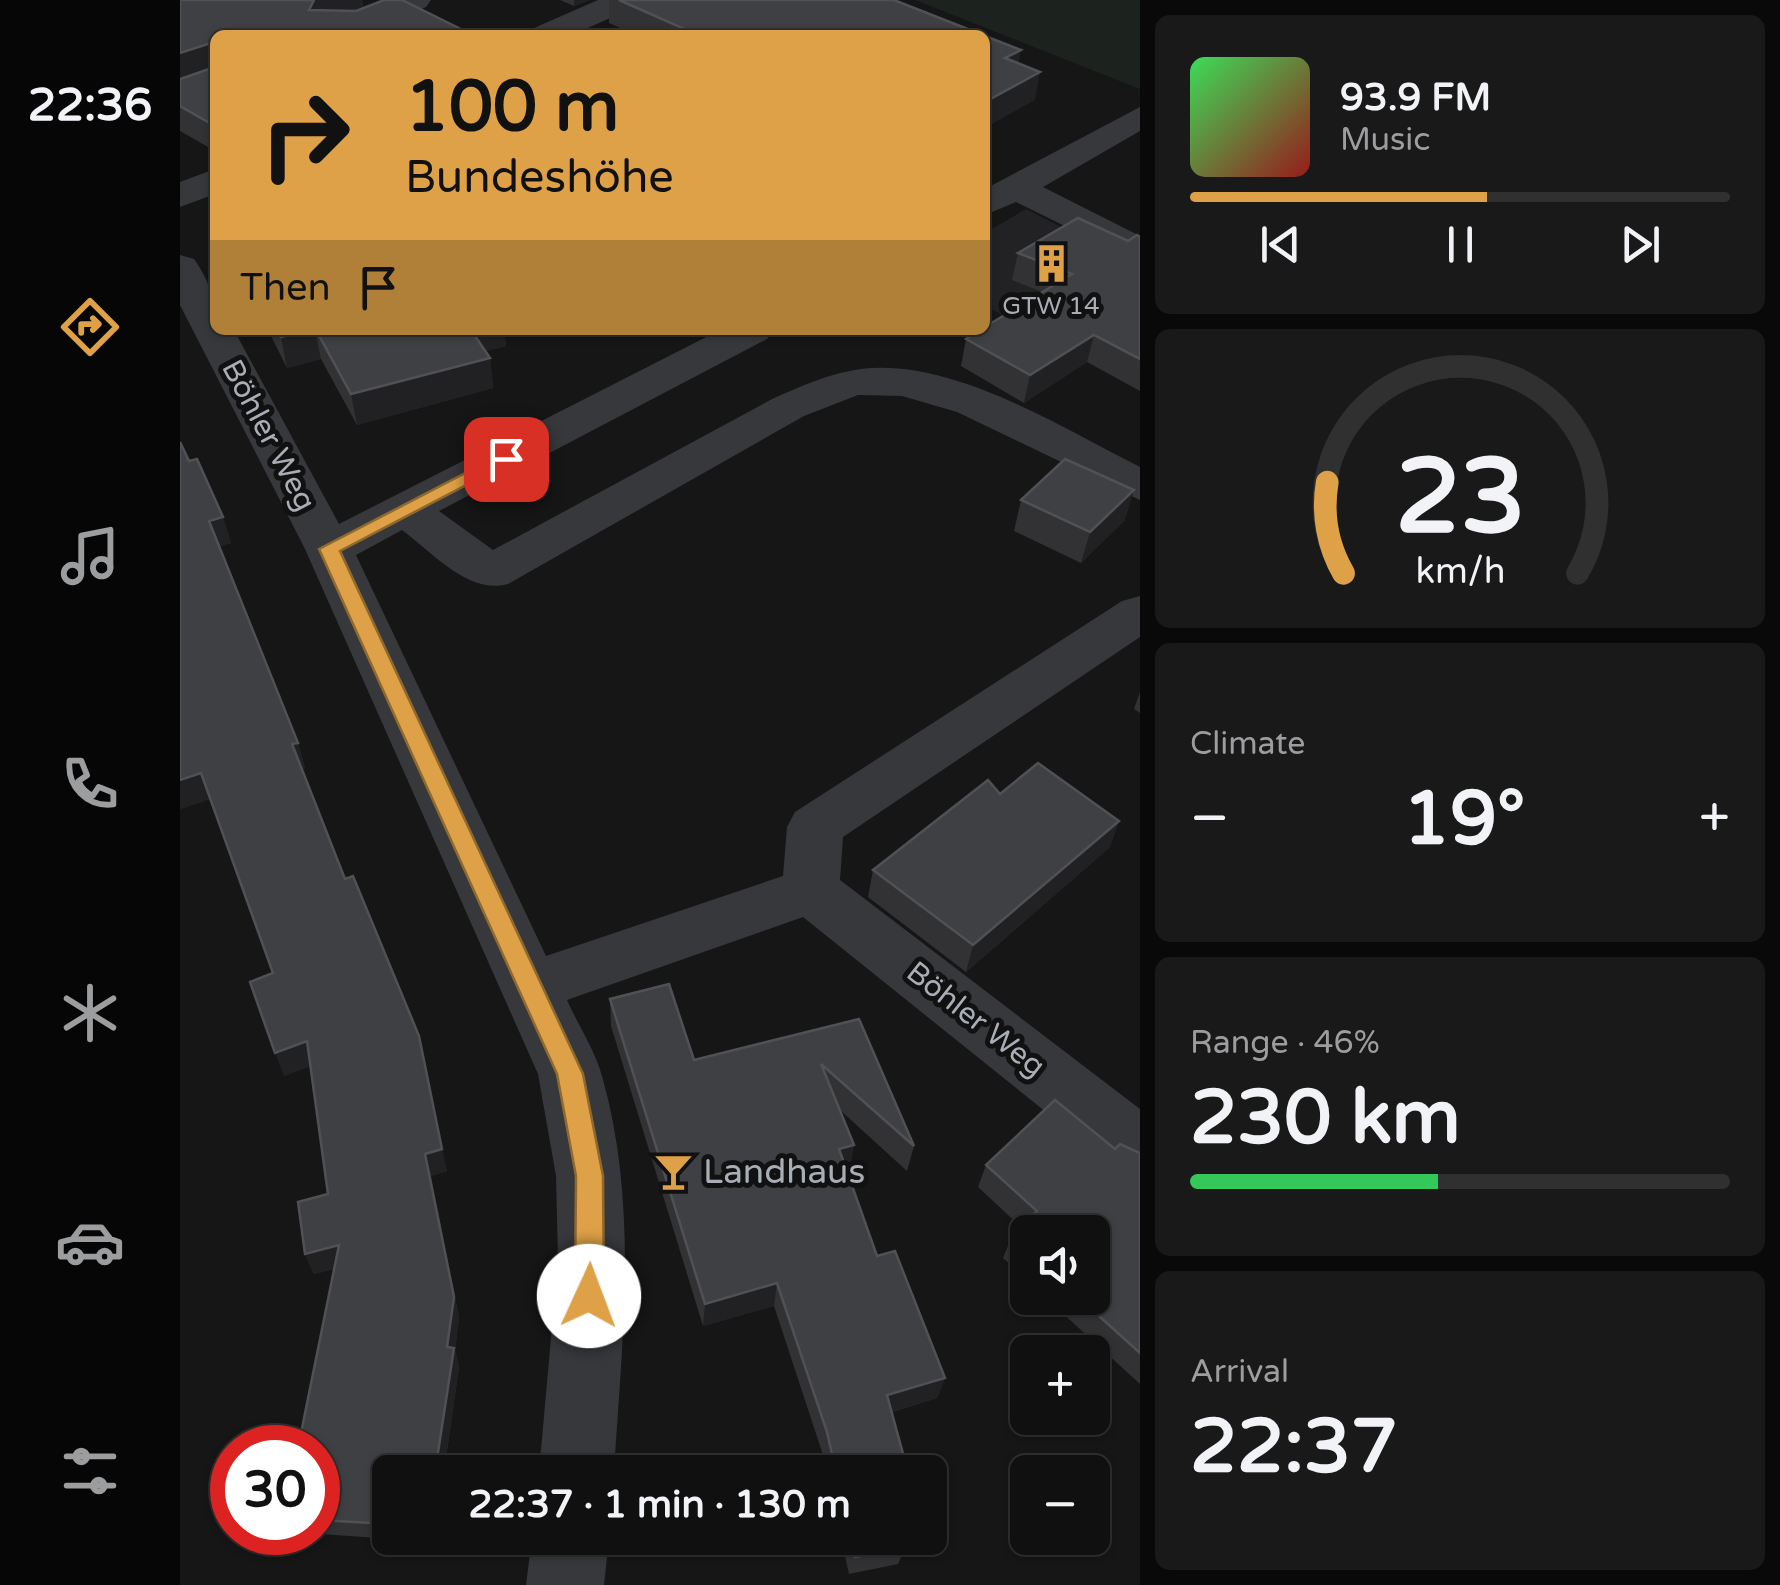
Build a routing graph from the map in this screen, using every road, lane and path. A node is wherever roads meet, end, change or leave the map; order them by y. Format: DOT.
graph roads {
  1 [pos="415,0"];
  2 [pos="624,0"];
  3 [pos="344,30"];
  4 [pos="556,30"];
  5 [pos="1140,117"];
  6 [pos="210,182"];
  7 [pos="1000,195"];
  8 [pos="180,196"];
  9 [pos="1140,251"];
  10 [pos="210,257"];
  11 [pos="180,266"];
  12 [pos="210,323"];
  13 [pos="216,335"];
  14 [pos="752,369"];
  15 [pos="1140,485"];
  16 [pos="408,510"];
  17 [pos="328,549"];
  18 [pos="1140,613"];
  19 [pos="812,890"];
  20 [pos="530,987"];
  21 [pos="1140,1148"];
  22 [pos="577,1455"];
  23 [pos="568,1555"];
  24 [pos="565,1585"];
  1 -- 3 [label="street"];
  2 -- 4 [label="street"];
  5 -- 7 [label="street"];
  6 -- 8 [label="street"];
  7 -- 9 [label="street"];
  10 -- 11 [label="street"];
  11 -- 12 [label="street, Böhler Weg"];
  13 -- 17 [label="street, Böhler Weg"];
  14 -- 15 [label="street"];
  14 -- 16 [label="street"];
  14 -- 16 [label="street"];
  16 -- 17 [label="street"];
  17 -- 20 [label="street, Böhler Weg"];
  18 -- 19 [label="street"];
  19 -- 20 [label="street"];
  19 -- 21 [label="street, Böhler Weg"];
  20 -- 22 [label="street, Böhler Weg"];
  23 -- 24 [label="street"];
}
